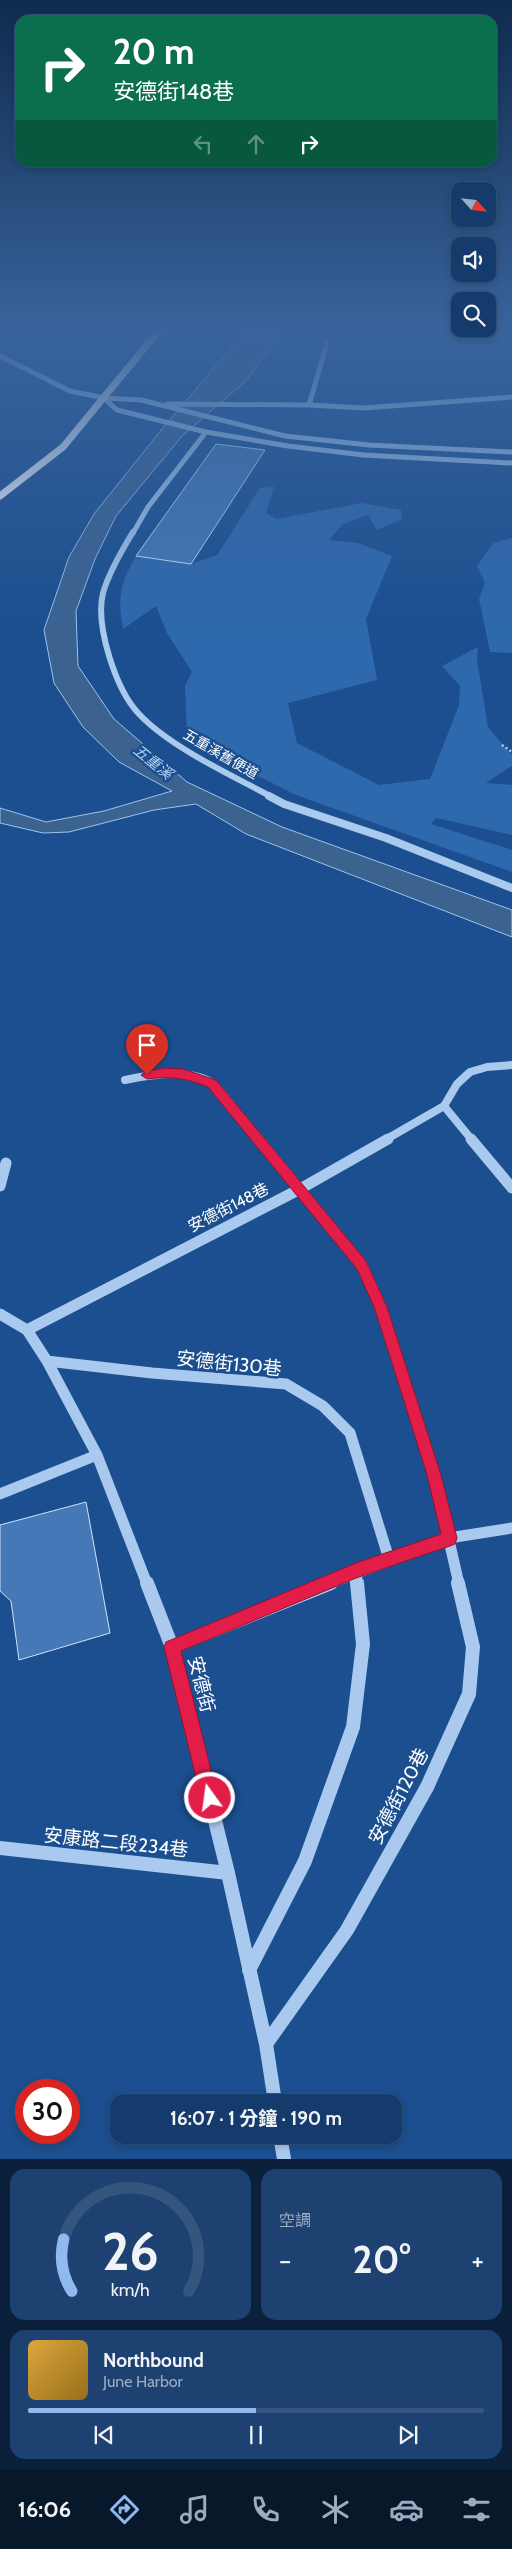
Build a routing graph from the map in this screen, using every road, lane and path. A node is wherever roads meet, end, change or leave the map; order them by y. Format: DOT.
graph roads {
  1 [pos="78,429"];
  2 [pos="193,429"];
  3 [pos="253,429"];
  4 [pos="206,432"];
  5 [pos="512,452"];
  6 [pos="512,463"];
  7 [pos="0,496"];
  8 [pos="502,745"];
  9 [pos="512,752"];
  10 [pos="512,888"];
  11 [pos="512,1065"];
  12 [pos="125,1080"];
  13 [pos="444,1106"];
  14 [pos="6,1163"];
  15 [pos="0,1186"];
  16 [pos="300,1188"];
  17 [pos="512,1188"];
  18 [pos="0,1314"];
  19 [pos="27,1330"];
  20 [pos="47,1361"];
  21 [pos="97,1455"];
  22 [pos="0,1494"];
  23 [pos="512,1528"];
  24 [pos="450,1538"];
  25 [pos="389,1559"];
  26 [pos="356,1571"];
  27 [pos="172,1647"];
  28 [pos="0,1848"];
  29 [pos="228,1873"];
  30 [pos="249,1970"];
  31 [pos="266,2044"];
  32 [pos="274,2094"];
  33 [pos="282,2144"];
  34 [pos="284,2159"];
  1 -- 7 [label="main road"];
  2 -- 4 [label="street"];
  3 -- 5 [label="street"];
  4 -- 6 [label="street"];
  4 -- 10 [label="street, 五重溪舊便道"];
  8 -- 9 [label="path"];
  11 -- 13 [label="street"];
  12 -- 16 [label="street"];
  13 -- 16 [label="street, 安德街148巷"];
  13 -- 17 [label="street"];
  14 -- 15 [label="street"];
  16 -- 19 [label="street, 安德街148巷"];
  16 -- 24 [label="street"];
  18 -- 19 [label="street, 安德街"];
  19 -- 20 [label="street, 安德街"];
  20 -- 21 [label="street, 安德街"];
  20 -- 25 [label="street, 安德街130巷"];
  21 -- 22 [label="street"];
  21 -- 27 [label="street, 安德街"];
  23 -- 24 [label="street"];
  24 -- 25 [label="street"];
  24 -- 31 [label="street, 安德街120巷"];
  25 -- 26 [label="street"];
  26 -- 27 [label="street"];
  26 -- 30 [label="street"];
  27 -- 29 [label="street, 安德街"];
  28 -- 29 [label="street, 安康路二段234巷"];
  29 -- 30 [label="street, 安德街"];
  30 -- 31 [label="street, 安德街"];
  31 -- 32 [label="street, 安德街"];
  33 -- 34 [label="street"];
}
